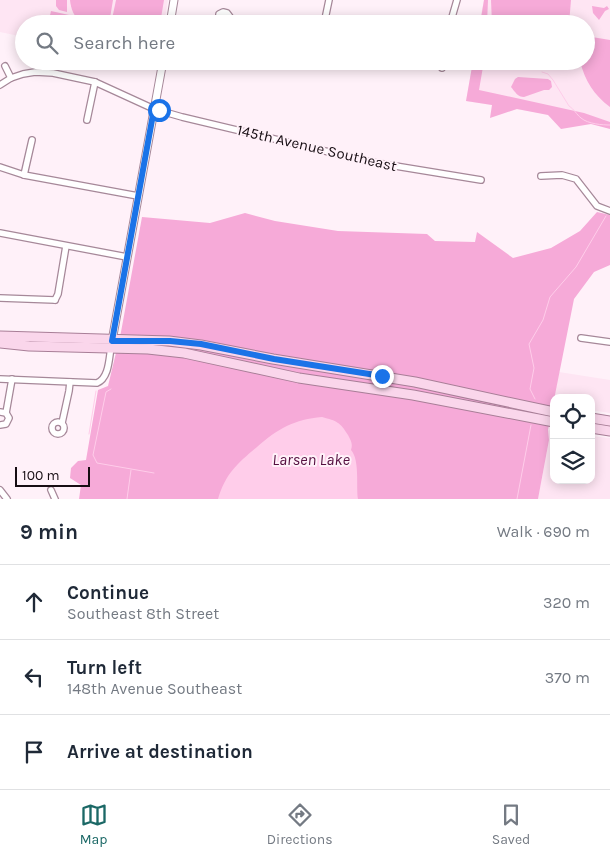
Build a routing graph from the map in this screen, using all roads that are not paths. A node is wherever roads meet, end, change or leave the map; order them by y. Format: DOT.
graph roads {
  1 [pos="174,0"];
  2 [pos="329,0"];
  3 [pos="457,0"];
  4 [pos="172,15"];
  5 [pos="326,15"];
  6 [pos="453,15"];
  7 [pos="5,66"];
  8 [pos="161,70"];
  9 [pos="11,78"];
  10 [pos="94,82"];
  11 [pos="0,85"];
  12 [pos="154,109"];
  13 [pos="87,120"];
  14 [pos="32,140"];
  15 [pos="0,167"];
  16 [pos="24,175"];
  17 [pos="541,176"];
  18 [pos="481,180"];
  19 [pos="138,196"];
  20 [pos="610,211"];
  21 [pos="0,233"];
  22 [pos="66,246"];
  23 [pos="127,256"];
  24 [pos="0,298"];
  25 [pos="0,336"];
  26 [pos="581,338"];
  27 [pos="610,342"];
  28 [pos="0,344"];
  29 [pos="111,345"];
  30 [pos="274,359"];
  31 [pos="260,369"];
  32 [pos="0,379"];
  33 [pos="12,380"];
  34 [pos="70,382"];
  35 [pos="462,393"];
  36 [pos="454,404"];
  37 [pos="550,411"];
  38 [pos="3,412"];
  39 [pos="595,419"];
  40 [pos="550,421"];
  41 [pos="610,421"];
  42 [pos="62,423"];
  43 [pos="0,425"];
  44 [pos="595,429"];
  45 [pos="610,431"];
  46 [pos="0,490"];
  47 [pos="51,490"];
  48 [pos="7,499"];
  49 [pos="55,499"];
  1 -- 4 [label="street"];
  2 -- 5 [label="street"];
  3 -- 6 [label="street"];
  7 -- 9 [label="street"];
  8 -- 12 [label="street"];
  9 -- 10 [label="street, 145th Avenue Southeast"];
  9 -- 11 [label="street, 145th Avenue Southeast"];
  10 -- 12 [label="street, 145th Avenue Southeast"];
  10 -- 13 [label="street"];
  12 -- 18 [label="street, 145th Avenue Southeast"];
  12 -- 19 [label="street"];
  14 -- 16 [label="street"];
  15 -- 16 [label="street"];
  16 -- 19 [label="street"];
  17 -- 20 [label="street"];
  19 -- 23 [label="street"];
  21 -- 22 [label="street"];
  22 -- 23 [label="street"];
  22 -- 24 [label="street"];
  23 -- 29 [label="street"];
  25 -- 29 [label="main road"];
  26 -- 27 [label="street"];
  28 -- 29 [label="main road"];
  29 -- 30 [label="main road"];
  29 -- 31 [label="main road"];
  29 -- 34 [label="street"];
  30 -- 31 [label="main road"];
  30 -- 35 [label="main road"];
  31 -- 36 [label="main road"];
  32 -- 33 [label="street"];
  33 -- 34 [label="street"];
  33 -- 38 [label="street"];
  34 -- 42 [label="street"];
  35 -- 36 [label="main road"];
  35 -- 37 [label="main road"];
  36 -- 40 [label="main road"];
  38 -- 43 [label="street"];
  39 -- 41 [label="main road"];
  44 -- 45 [label="main road"];
  46 -- 48 [label="street"];
  47 -- 49 [label="street"];
}
